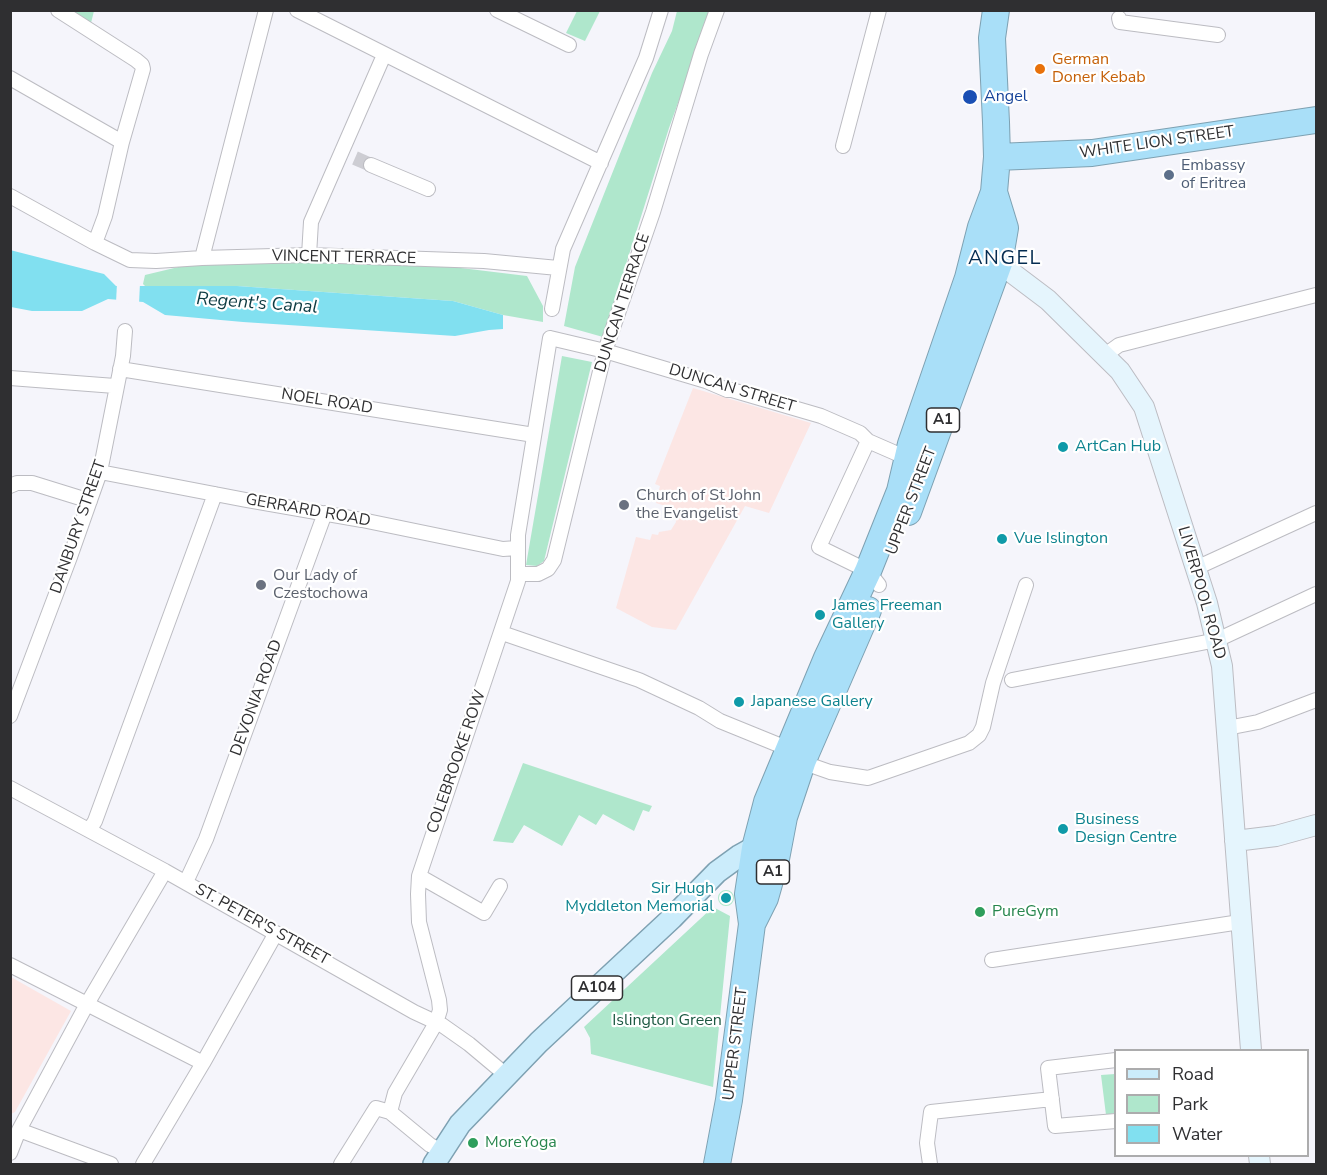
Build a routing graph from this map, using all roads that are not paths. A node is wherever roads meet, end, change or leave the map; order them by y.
1 (58, 10) edge
2 (266, 10) edge
3 (297, 10) edge
4 (497, 10) edge
5 (662, 10) edge
6 (717, 10) edge
7 (879, 10) edge
8 (984, 10) edge
9 (996, 10) edge
10 (1119, 18) dead end
11 (1218, 35) dead end
12 (992, 38) junction
13 (569, 45) dead end
14 (384, 55) junction
15 (10, 78) edge
16 (1317, 120) edge
17 (122, 142) junction
18 (843, 146) dead end
19 (342, 151) junction
20 (997, 156) junction
21 (355, 158) tunnel mouth
22 (601, 163) junction
23 (371, 165) tunnel mouth
24 (428, 189) dead end
25 (994, 192) junction
26 (10, 196) edge
27 (95, 243) junction
28 (309, 255) junction
29 (975, 256) junction
30 (202, 258) junction
31 (999, 263) junction
32 (558, 268) junction
33 (1317, 295) edge
34 (552, 309) dead end
35 (125, 331) dead end
36 (550, 338) joint
37 (605, 351) junction
38 (1105, 355) junction
39 (120, 369) junction
40 (10, 378) edge
41 (115, 386) junction
42 (534, 435) junction
43 (868, 441) junction
44 (907, 458) junction
45 (100, 472) junction
46 (10, 486) edge
47 (215, 494) junction
48 (90, 501) junction
49 (325, 513) junction
50 (1317, 513) edge
51 (517, 548) junction
52 (1196, 568) junction
53 (518, 574) junction
54 (873, 578) junction
55 (1026, 585) dead end
56 (1317, 594) edge
57 (502, 633) junction
58 (1217, 640) junction
59 (1012, 680) dead end
60 (1317, 700) edge
61 (10, 716) edge
62 (1227, 728) junction
63 (795, 755) junction
64 (10, 788) edge
65 (784, 817) junction
66 (1316, 825) edge
67 (90, 829) junction
68 (1235, 842) junction
69 (755, 848) junction
70 (165, 871) junction
71 (419, 876) junction
72 (186, 882) junction
73 (500, 886) dead end
74 (1240, 922) junction
75 (752, 924) junction
76 (276, 933) junction
77 (992, 960) dead end
78 (10, 965) edge
79 (87, 1004) junction
80 (436, 1023) junction
81 (1251, 1049) edge
82 (1114, 1060) edge
83 (203, 1063) junction
84 (506, 1075) junction
85 (1052, 1099) junction
86 (383, 1110) junction
87 (1114, 1121) edge
88 (19, 1130) junction
89 (10, 1153) edge
90 (438, 1158) edge
91 (111, 1164) edge
92 (143, 1164) edge
93 (341, 1164) edge
94 (717, 1164) edge
95 (930, 1164) edge

1 - 17 street
2 - 30 street
3 - 14 street
4 - 13 street
5 - 22 street
6 - 37 street, DUNCAN TERRACE
7 - 18 street
8 - 12 highway, A1
9 - 12 highway, A1
10 - 11 street
12 - 20 highway, A1
14 - 19 street
14 - 22 street
15 - 17 street
16 - 20 highway, WHITE LION STREET
17 - 27 street
19 - 21 street
19 - 28 street
20 - 25 highway, A1
22 - 32 street
23 - 24 street
25 - 29 highway, UPPER STREET / A1
25 - 31 highway, UPPER STREET / A1
26 - 27 street
27 - 30 street, VINCENT TERRACE
28 - 30 street, VINCENT TERRACE
28 - 32 street, VINCENT TERRACE
29 - 31 main road, LIVERPOOL ROAD
29 - 44 highway, UPPER STREET / A1
31 - 38 main road, LIVERPOOL ROAD
31 - 54 highway, UPPER STREET / A1
32 - 34 street
33 - 38 street
35 - 39 street, DANBURY STREET
36 - 37 street, DUNCAN STREET
36 - 42 street, COLEBROOKE ROW
37 - 43 street, DUNCAN STREET
37 - 53 street, DUNCAN TERRACE
38 - 52 main road, LIVERPOOL ROAD
39 - 41 street, DANBURY STREET
39 - 42 street, NOEL ROAD
40 - 41 street
41 - 45 street, DANBURY STREET
42 - 51 street, COLEBROOKE ROW
43 - 44 street, DUNCAN STREET
43 - 54 street
44 - 54 highway, UPPER STREET / A1
45 - 47 street, GERRARD ROAD
45 - 48 street, DANBURY STREET
46 - 48 street
47 - 49 street, GERRARD ROAD
47 - 67 street
48 - 61 street, DANBURY STREET
49 - 51 street, GERRARD ROAD
49 - 72 street, DEVONIA ROAD
50 - 52 street
51 - 53 street, COLEBROOKE ROW
52 - 58 main road, LIVERPOOL ROAD
53 - 57 street, COLEBROOKE ROW
54 - 63 highway, UPPER STREET / A1
55 - 63 street
56 - 58 street
57 - 63 street
57 - 71 street, COLEBROOKE ROW
58 - 59 street
58 - 62 main road, LIVERPOOL ROAD
60 - 62 street
62 - 68 main road, LIVERPOOL ROAD
63 - 65 highway, UPPER STREET / A1
63 - 69 highway, UPPER STREET / A1
64 - 67 street, ST. PETER'S STREET
65 - 69 main road, A104
65 - 75 highway, UPPER STREET / A1
66 - 68 main road
67 - 70 street, ST. PETER'S STREET
68 - 74 main road, LIVERPOOL ROAD
69 - 75 highway, UPPER STREET / A1
69 - 84 main road, A104
70 - 72 street, ST. PETER'S STREET
70 - 79 street
71 - 73 street
71 - 80 street, COLEBROOKE ROW
72 - 76 street, ST. PETER'S STREET
74 - 77 street
74 - 81 main road, LIVERPOOL ROAD
75 - 94 highway, UPPER STREET / A1
76 - 80 street, ST. PETER'S STREET
76 - 83 street
78 - 79 street
79 - 83 street
79 - 88 street
80 - 84 street, ST. PETER'S STREET
80 - 86 street, COLEBROOKE ROW
82 - 85 street
83 - 92 street
84 - 90 main road, A104
85 - 87 street
85 - 95 street
86 - 90 street
86 - 93 street, COLEBROOKE ROW
88 - 89 street
88 - 91 street

